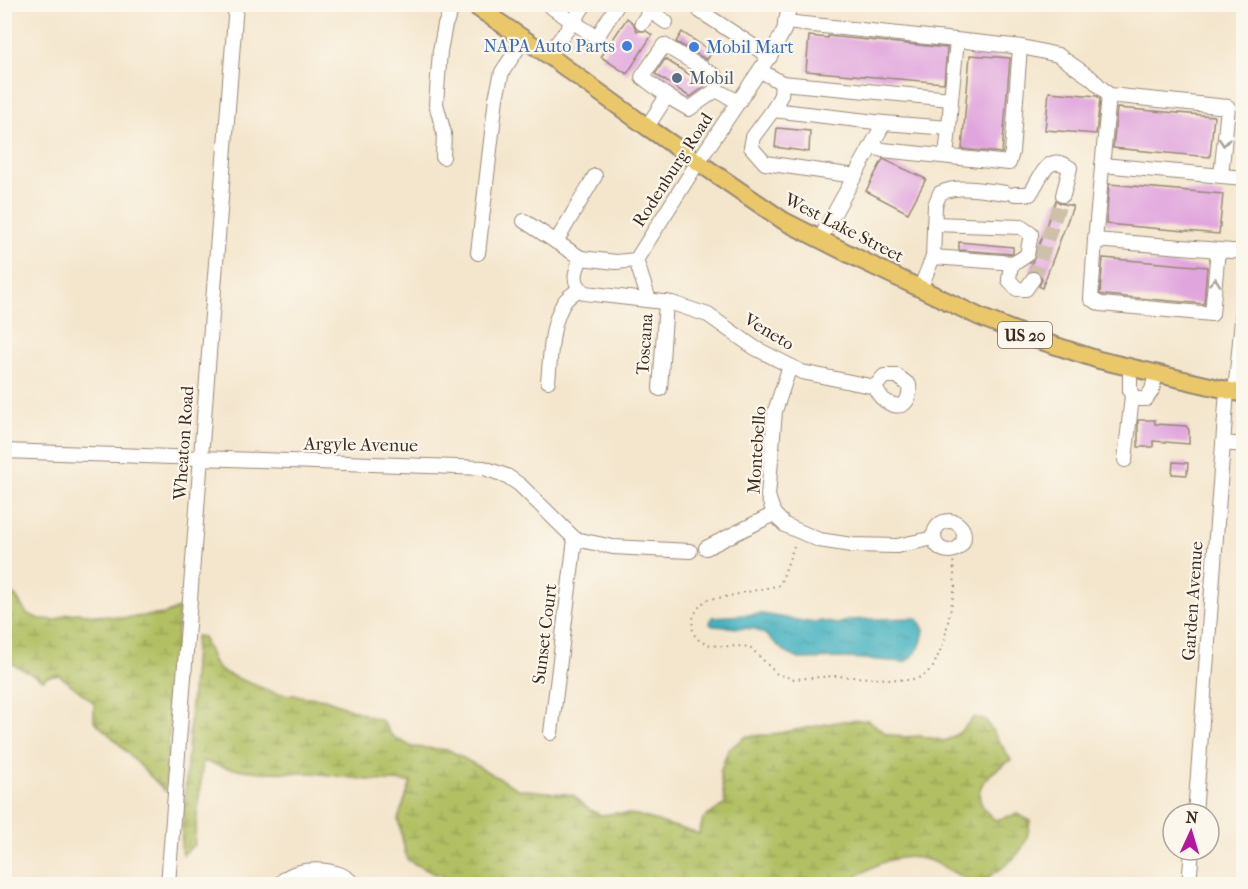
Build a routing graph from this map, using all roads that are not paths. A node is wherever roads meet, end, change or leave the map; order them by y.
1 (236, 4) edge
2 (454, 4) edge
3 (472, 4) edge
4 (585, 4) edge
5 (618, 4) edge
6 (790, 4) edge
7 (550, 5) edge
8 (698, 7) edge
9 (652, 8) edge
10 (573, 22) junction
11 (666, 22) dead end
12 (786, 22) junction
13 (642, 23) dead end
14 (524, 39) junction
15 (957, 41) junction
16 (1020, 47) junction
17 (548, 55) junction
18 (770, 57) junction
19 (761, 71) junction
20 (782, 83) junction
21 (716, 90) junction
22 (665, 95) junction
23 (1109, 95) junction
24 (951, 99) junction
25 (740, 102) junction
26 (773, 110) junction
27 (884, 123) junction
28 (647, 127) junction
29 (949, 128) junction
30 (871, 146) junction
31 (946, 156) junction
32 (443, 157) dead end
33 (698, 162) junction
34 (1102, 165) junction
35 (595, 176) dead end
36 (855, 176) junction
37 (1221, 176) junction
38 (1244, 178) edge
39 (1063, 195) tunnel mouth
40 (524, 221) dead end
41 (934, 224) junction
42 (820, 239) junction
43 (1095, 240) junction
44 (556, 242) junction
45 (1218, 250) junction
46 (1244, 252) edge
47 (478, 253) dead end
48 (933, 257) junction
49 (581, 258) junction
50 (636, 260) junction
51 (1011, 263) junction
52 (1033, 279) dead end
53 (579, 289) junction
54 (920, 289) junction
55 (649, 300) junction
56 (1244, 300) edge
57 (666, 302) junction
58 (1241, 358) edge
59 (790, 366) junction
60 (1130, 367) junction
61 (1156, 374) junction
62 (548, 381) dead end
63 (875, 387) dead end
64 (660, 389) dead end
65 (1235, 393) edge
66 (1132, 396) junction
67 (1223, 443) junction
68 (1244, 445) edge
69 (4, 452) edge
70 (201, 459) junction
71 (1125, 460) dead end
72 (774, 514) junction
73 (934, 538) dead end
74 (575, 539) junction
75 (706, 548) dead end
76 (690, 550) dead end
77 (551, 733) dead end
78 (1196, 802) edge
79 (1191, 862) edge
80 (168, 885) edge
81 (280, 885) edge
82 (355, 885) edge
83 (1189, 885) edge

1 - 70 street, Wheaton Road
2 - 32 street
3 - 14 main road, West Lake Street / US 20
4 - 10 street
5 - 10 street
6 - 12 street, Rodenburg Road
7 - 10 street
8 - 18 street
9 - 11 street
9 - 13 street
10 - 17 street
12 - 15 street
12 - 18 street, Rodenburg Road
14 - 17 main road, West Lake Street / US 20
14 - 47 street
15 - 16 street
15 - 24 street
16 - 23 street
16 - 31 street
17 - 28 main road, West Lake Street / US 20
18 - 19 street, Rodenburg Road
19 - 20 street
19 - 25 street, Rodenburg Road
20 - 24 street
20 - 26 street
21 - 22 street
21 - 22 street
21 - 25 street
22 - 28 street
23 - 34 street
23 -> 37 street
24 - 29 street
25 - 33 street, Rodenburg Road
26 - 27 street
26 - 36 street
27 - 29 street
27 - 30 street
28 - 33 main road, West Lake Street / US 20
29 - 31 street
30 - 31 street
30 - 36 street
33 - 42 main road, West Lake Street / US 20
33 - 50 street, Rodenburg Road
34 - 37 street
34 - 43 street
35 - 44 street
36 - 42 street
37 - 38 street
39 - 41 street
40 - 44 street
41 - 48 street
41 - 51 street
42 - 54 main road, West Lake Street / US 20
43 - 45 street
43 -> 45 street
44 - 49 street
45 - 46 street
48 - 51 street
48 - 54 street
49 - 50 street
49 - 53 street
50 - 55 street
51 - 52 street
53 - 55 street, Veneto
53 - 62 street
54 - 60 main road, West Lake Street / US 20
55 - 57 street, Veneto
56 - 58 street, Garden Avenue
57 - 59 street, Veneto
57 - 64 street, Toscana
58 - 65 street, Garden Avenue
59 - 63 street, Veneto
59 - 72 street, Montebello
60 - 61 main road, West Lake Street / US 20
60 - 66 street
61 - 65 main road, West Lake Street / US 20
61 - 66 street
65 - 67 street, Garden Avenue
66 - 71 street
67 - 68 street
67 - 78 street, Garden Avenue
69 - 70 street, Argyle Avenue
70 - 74 street, Argyle Avenue
70 - 80 street, Wheaton Road
72 - 73 street, Montebello
72 - 75 street
74 - 76 street
74 - 77 street, Sunset Court
79 - 83 street
81 - 82 street

